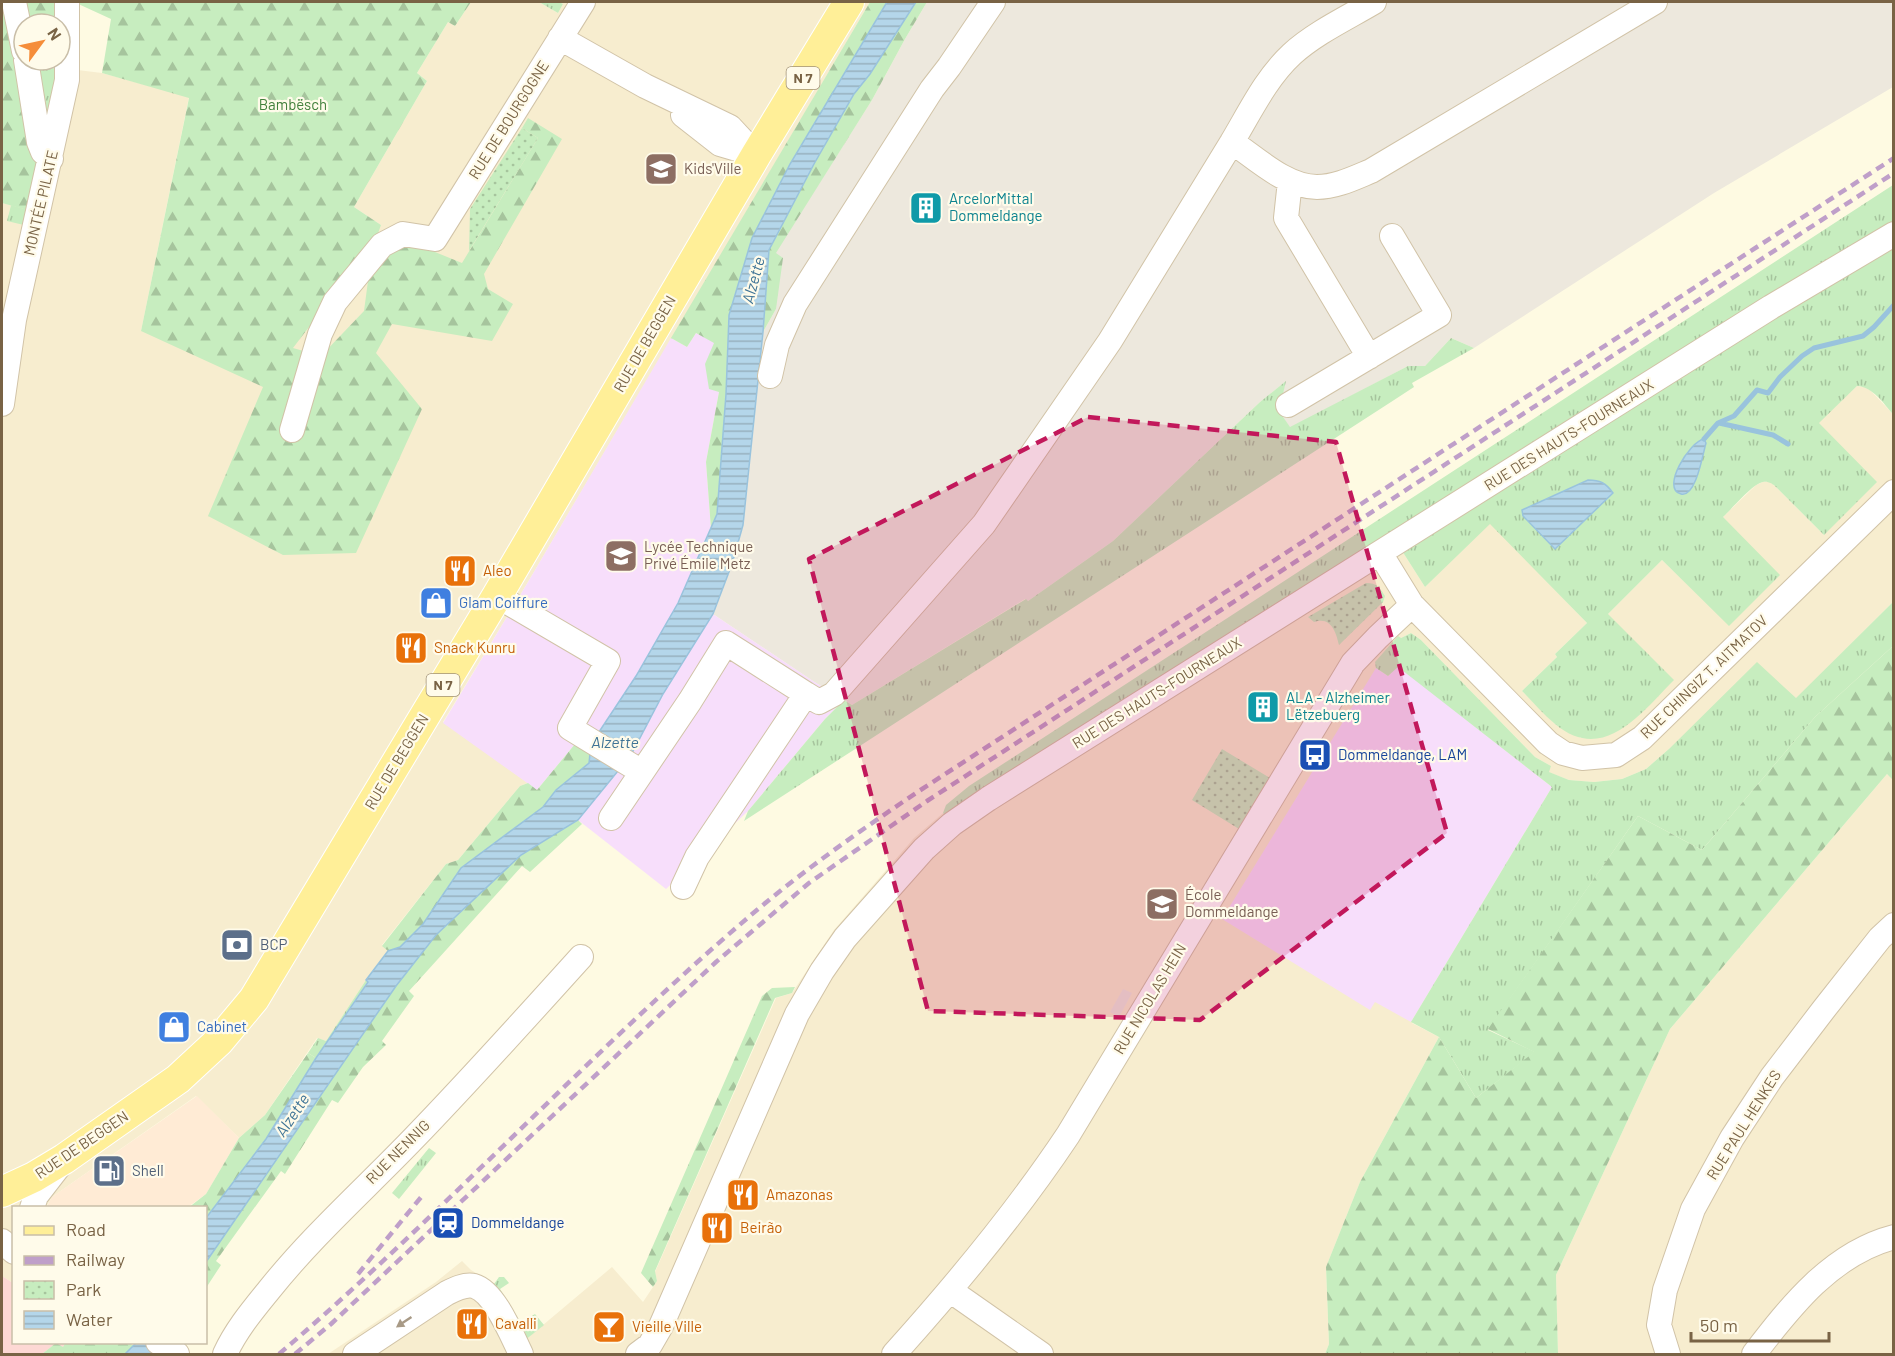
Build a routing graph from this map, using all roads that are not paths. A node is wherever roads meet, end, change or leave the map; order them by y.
1 (67, 2) edge
2 (583, 2) edge
3 (849, 2) edge
4 (993, 2) edge
5 (1374, 2) edge
6 (1655, 2) edge
7 (560, 38) junction
8 (28, 72) edge
9 (1232, 142) junction
10 (756, 155) junction
11 (51, 159) junction
12 (1290, 181) junction
13 (1893, 234) edge
14 (1392, 236) dead end
15 (1369, 357) junction
16 (770, 376) dead end
17 (2, 404) edge
18 (1288, 405) dead end
19 (292, 430) dead end
20 (1893, 492) edge
21 (1380, 553) junction
22 (497, 596) junction
23 (1412, 605) junction
24 (806, 694) junction
25 (636, 768) junction
26 (610, 818) dead end
27 (683, 887) dead end
28 (1893, 925) edge
29 (581, 957) dead end
30 (64, 1159) junction
31 (2, 1192) edge
32 (33, 1206) edge
33 (1893, 1238) edge
34 (951, 1291) junction
35 (161, 1344) edge
36 (651, 1351) edge
37 (177, 1354) edge
38 (225, 1354) edge
39 (356, 1354) edge
40 (521, 1354) edge
41 (894, 1354) edge
42 (1041, 1354) edge
43 (1668, 1354) edge
44 (1754, 1354) edge

1 - 11 street, MONTÉE PILATE
2 - 7 street, RUE DE BOURGOGNE
3 - 10 main road, RUE DE BEGGEN / N 7
4 - 16 street
5 - 9 street
6 - 12 street
7 - 10 street
7 - 19 street, RUE DE BOURGOGNE
8 - 11 street
9 - 12 street
9 - 24 street
10 - 22 main road, RUE DE BEGGEN / N 7
11 - 17 street, MONTÉE PILATE
12 - 15 street
13 - 21 street, RUE DES HAUTS-FOURNEAUX
14 - 15 street
15 - 18 street
20 - 23 street, RUE CHINGIZ T. AITMATOV
21 - 23 street, RUE CHINGIZ T. AITMATOV
21 - 36 street, RUE DES HAUTS-FOURNEAUX
22 - 25 street
22 - 30 main road, RUE DE BEGGEN / N 7
23 - 34 street, RUE NICOLAS HEIN
24 - 25 street
24 - 27 street
25 - 26 street
28 - 43 street, RUE PAUL HENKES
29 - 38 street, RUE NENNIG
30 - 31 main road, RUE DE BEGGEN / N 7
30 - 32 street
33 - 44 street
34 - 41 street, RUE NICOLAS HEIN
34 - 42 street
35 - 37 street
40 -> 39 street

